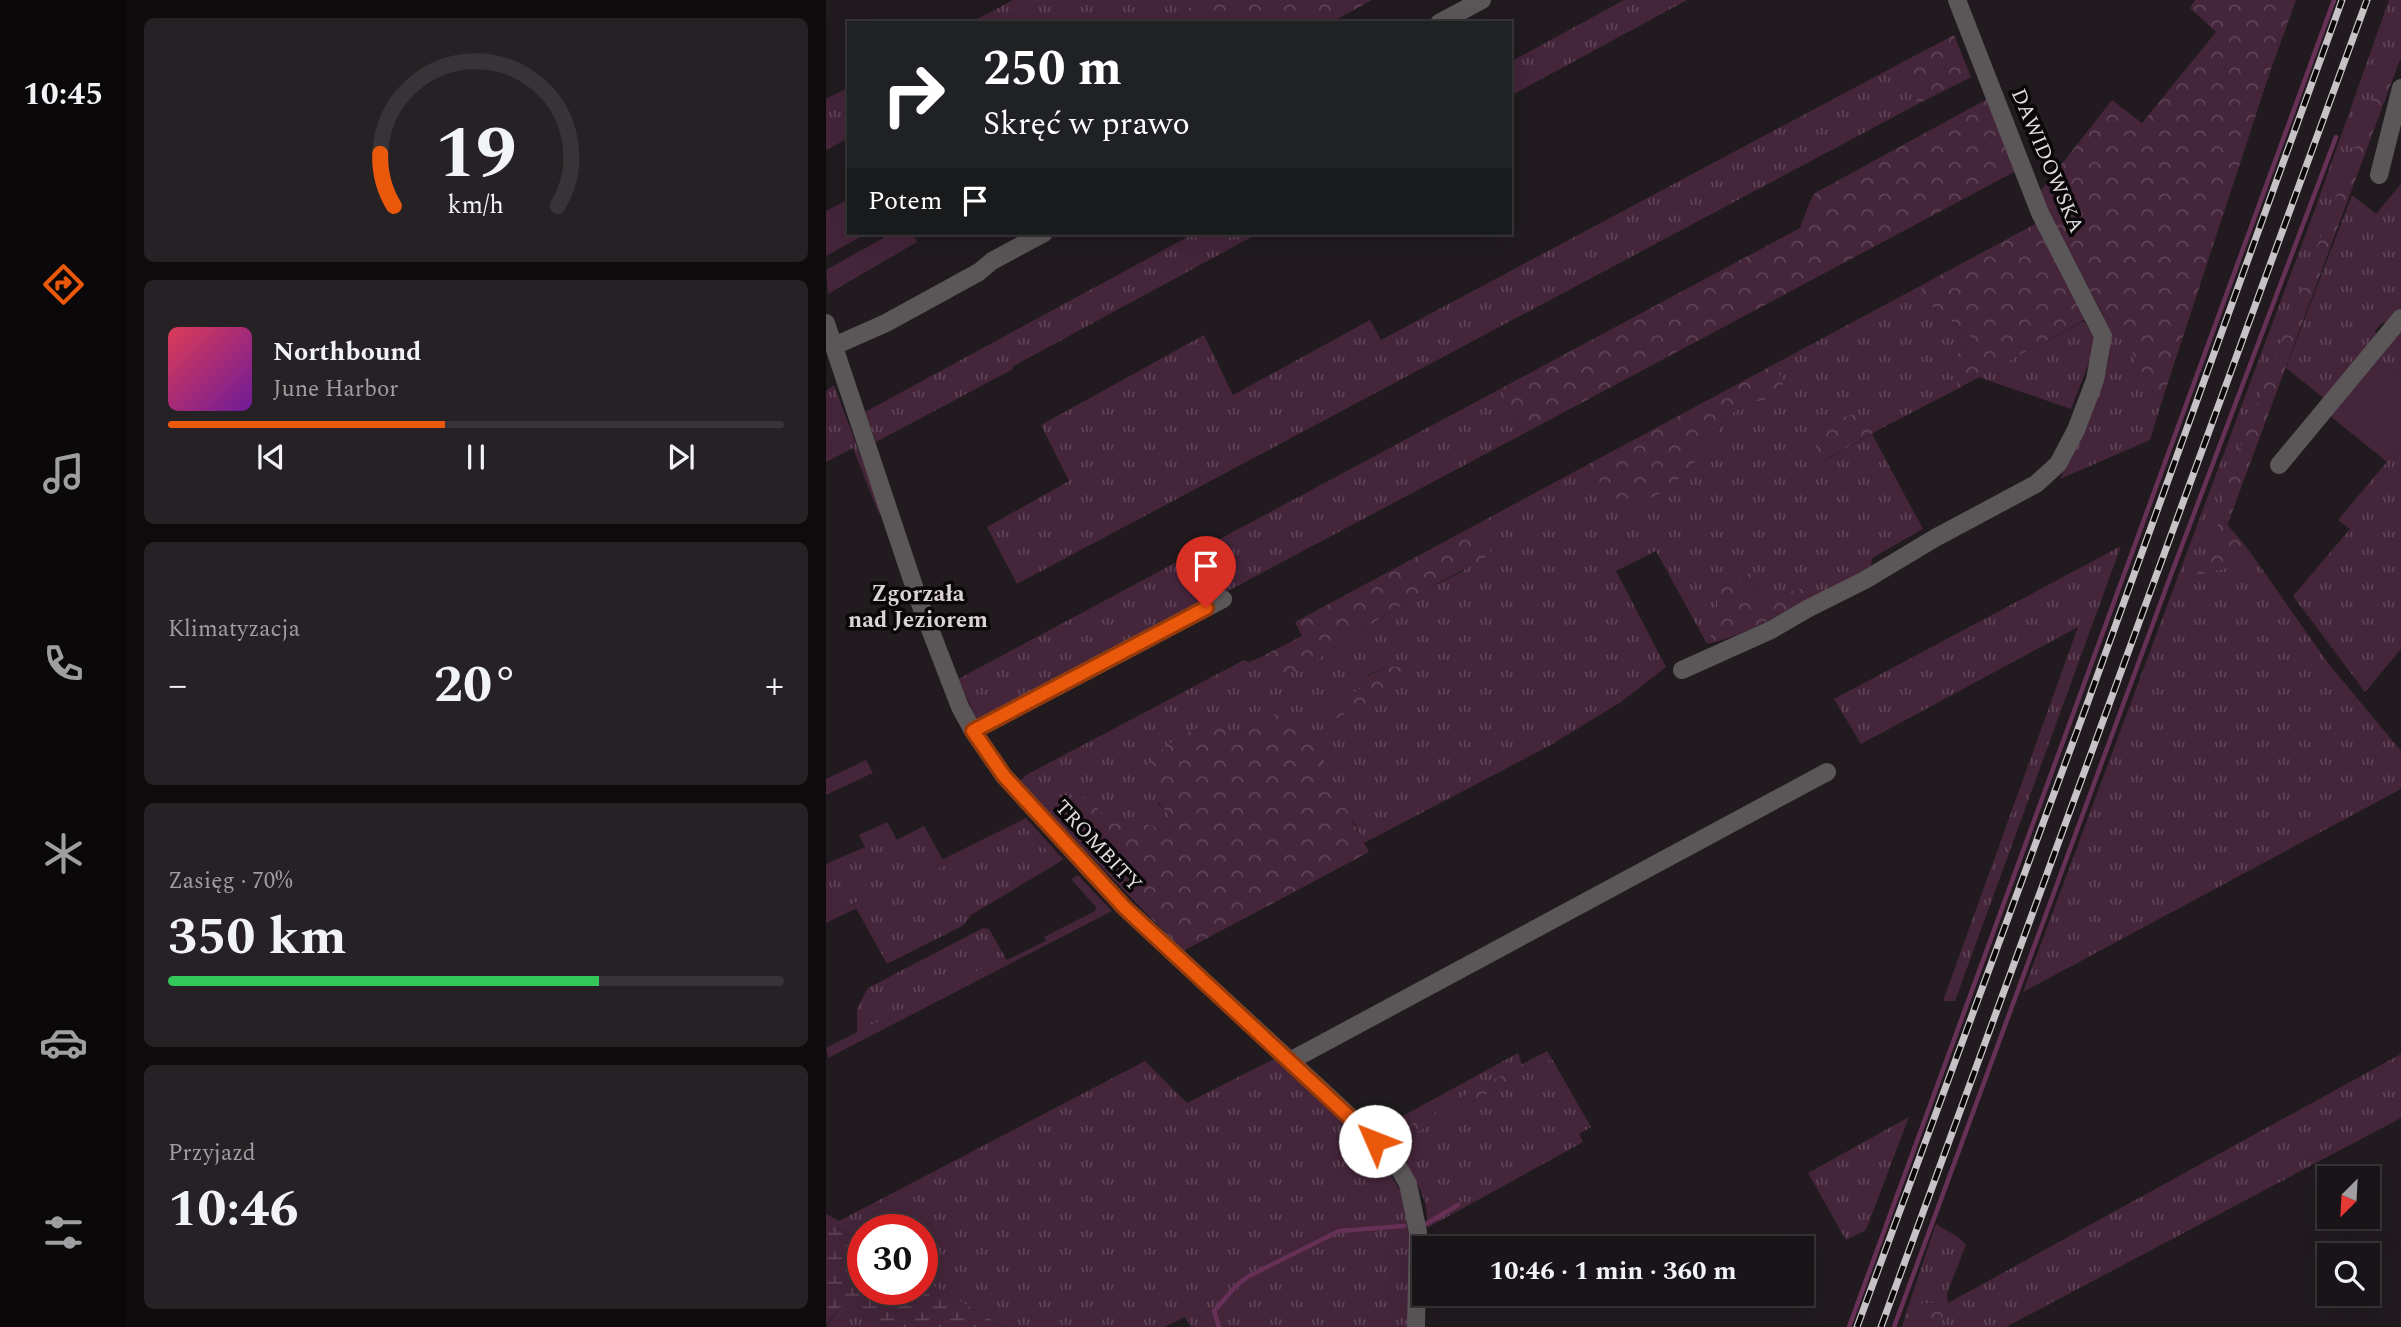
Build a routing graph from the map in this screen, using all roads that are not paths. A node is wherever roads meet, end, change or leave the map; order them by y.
1 (1482, 0) edge
2 (1957, 0) edge
3 (1443, 21) edge
4 (2401, 88) edge
5 (2379, 175) dead end
6 (1040, 235) edge
7 (2401, 318) edge
8 (826, 323) edge
9 (834, 346) junction
10 (2278, 465) dead end
11 (1223, 599) dead end
12 (1682, 670) dead end
13 (973, 731) junction
14 (1827, 772) dead end
15 (1290, 1061) junction
16 (1416, 1327) edge

1 - 3 street
2 - 12 street, DAWIDOWSKA
4 - 5 street
6 - 9 street
7 - 10 street
8 - 9 street, TROMBITY
9 - 13 street, TROMBITY
11 - 13 street
13 - 15 street, TROMBITY
14 - 15 street
15 - 16 street, TROMBITY

